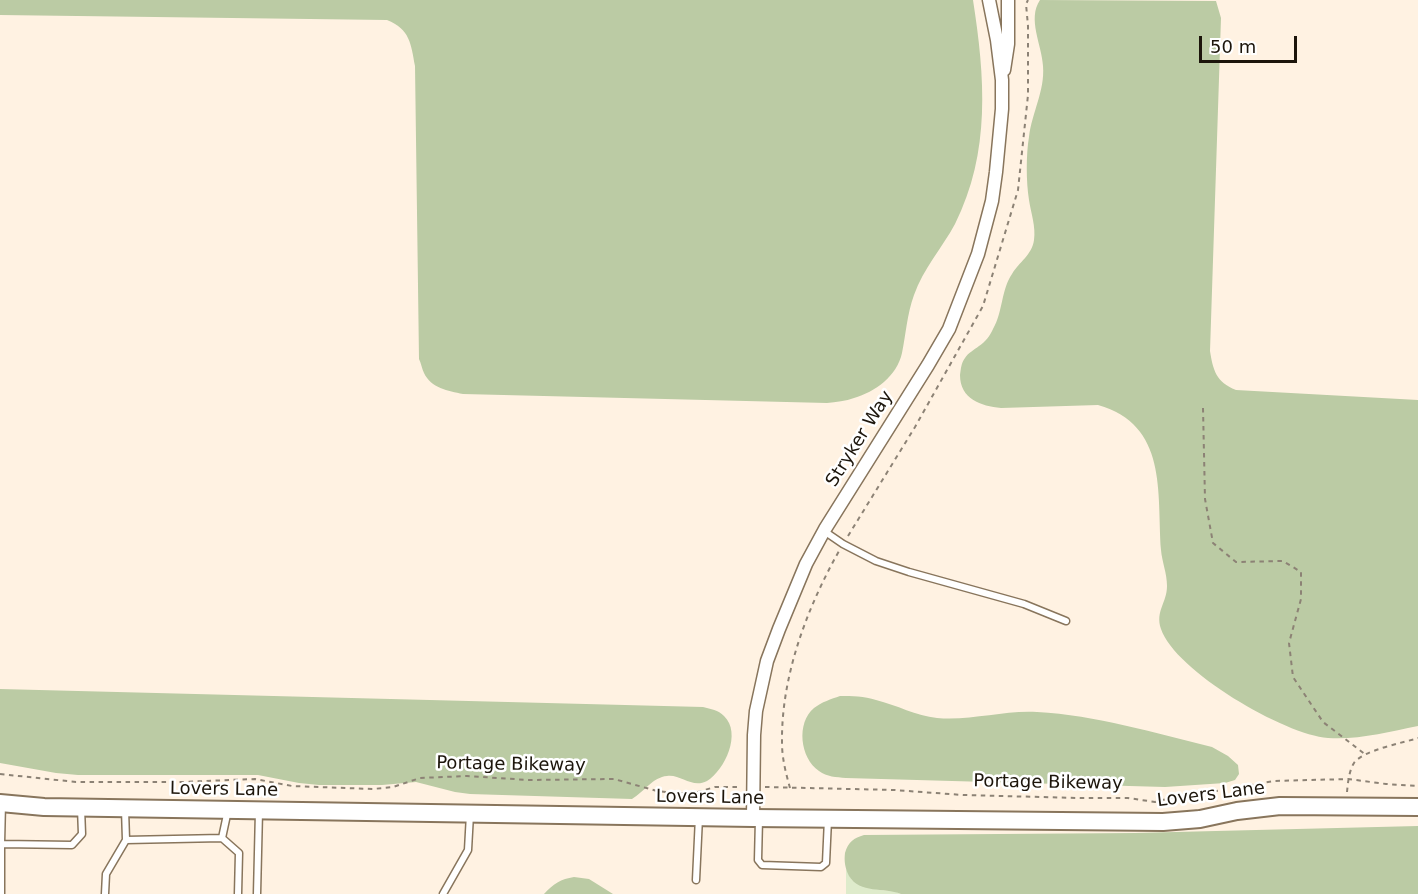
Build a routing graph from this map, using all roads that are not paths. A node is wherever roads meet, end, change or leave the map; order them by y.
1 (989, 0) edge
2 (1008, 0) edge
3 (1002, 80) junction
4 (824, 531) junction
5 (1066, 621) dead end
6 (1, 803) edge
7 (1418, 807) edge
8 (81, 808) junction
9 (125, 808) junction
10 (228, 810) junction
11 (259, 810) junction
12 (470, 814) junction
13 (699, 818) junction
14 (756, 818) junction
15 (828, 819) junction
16 (222, 838) junction
17 (126, 840) junction
18 (1, 844) edge
19 (696, 879) dead end
20 (1, 894) edge
21 (105, 894) edge
22 (238, 894) edge
23 (257, 894) edge
24 (443, 894) edge

1 - 3 street, Stryker Way
2 - 3 street, Stryker Way
3 - 4 street, Stryker Way
4 - 5 lane
4 - 14 street, Stryker Way
6 - 8 street, Lovers Lane
6 - 18 lane
7 - 15 street, Lovers Lane
8 - 9 street, Lovers Lane
8 - 18 lane
9 - 10 street, Lovers Lane
9 - 17 lane
10 - 11 street, Lovers Lane
10 - 16 lane
11 - 12 street, Lovers Lane
11 - 23 lane
12 - 13 street, Lovers Lane
12 - 24 lane
13 - 14 street, Lovers Lane
13 - 19 lane
14 - 15 street, Lovers Lane
14 - 15 lane
16 - 17 lane
16 - 22 lane
17 - 21 lane
18 - 20 lane

